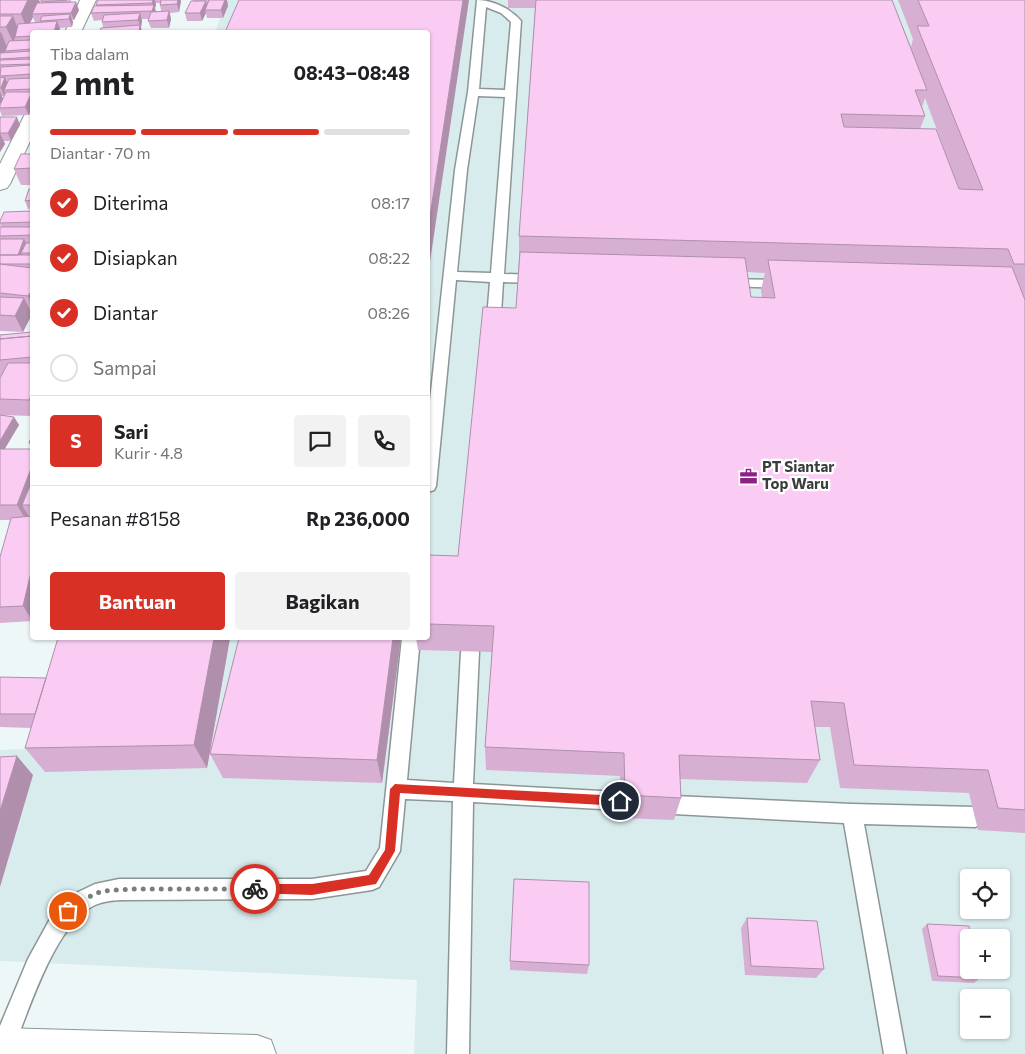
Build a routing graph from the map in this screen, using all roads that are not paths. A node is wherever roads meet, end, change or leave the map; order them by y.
1 (88, 0) edge
2 (482, 1) edge
3 (74, 30) edge
4 (473, 92) junction
5 (510, 94) junction
6 (30, 119) edge
7 (8, 120) edge
8 (30, 123) edge
9 (0, 184) edge
10 (450, 276) junction
11 (497, 278) junction
12 (556, 279) edge
13 (714, 283) edge
14 (802, 285) edge
15 (493, 338) edge
16 (430, 467) edge
17 (411, 640) edge
18 (470, 652) edge
19 (395, 789) junction
20 (463, 793) junction
21 (620, 801) dead end
22 (674, 805) edge
23 (852, 814) junction
24 (975, 817) dead end
25 (2, 1047) edge
26 (257, 1054) edge
27 (458, 1054) edge
28 (895, 1054) edge

1 - 3 street
2 - 4 lane
2 - 5 lane
4 - 5 lane
4 - 10 lane
5 - 11 lane
6 - 7 street
8 - 9 street
10 - 11 lane
10 - 16 lane
11 - 12 lane
11 - 15 lane
13 - 14 lane
17 - 19 lane
18 - 20 lane
19 - 20 lane
19 - 25 lane
20 - 21 lane
20 - 27 lane
22 - 23 lane
23 - 24 lane
23 - 28 lane
25 - 26 street

